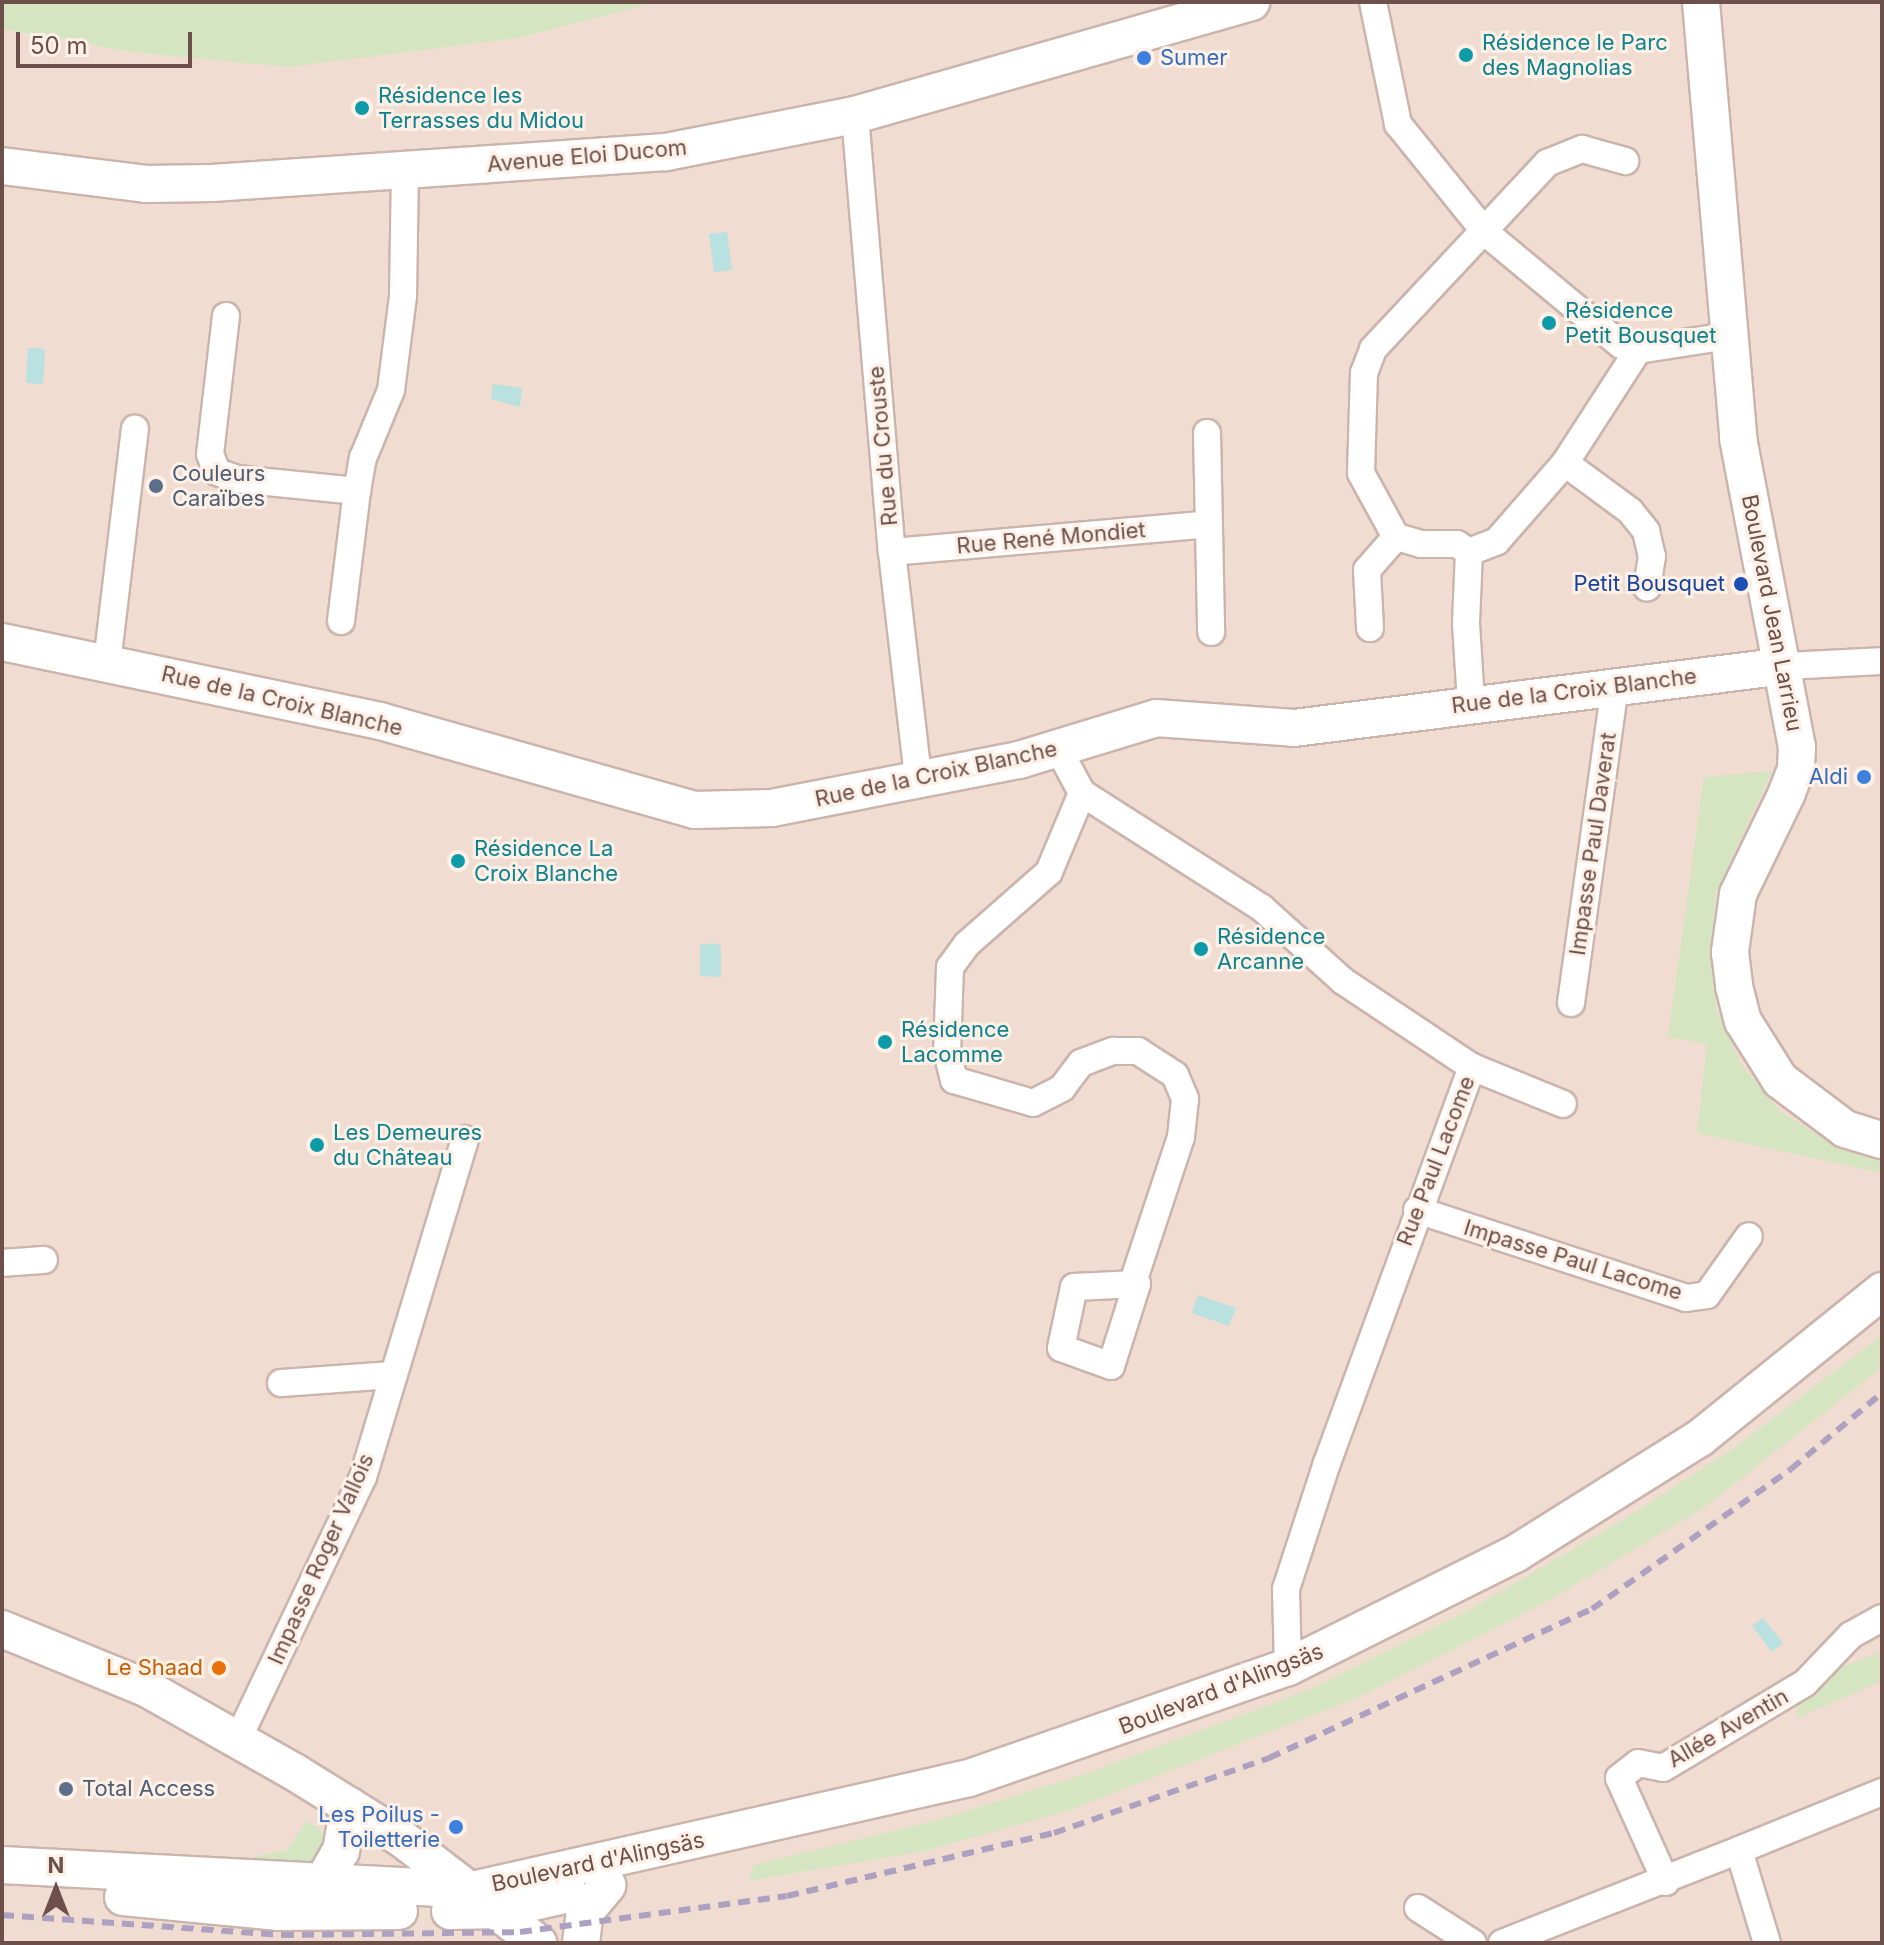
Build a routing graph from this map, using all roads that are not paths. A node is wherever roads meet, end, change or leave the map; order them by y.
1 (1251, 2) edge
2 (1373, 2) edge
3 (1701, 2) edge
4 (855, 115) junction
5 (1625, 161) dead end
6 (2, 166) edge
7 (405, 171) junction
8 (1486, 233) junction
9 (226, 316) dead end
10 (1727, 336) junction
11 (1638, 350) junction
12 (135, 429) dead end
13 (1207, 433) dead end
14 (1565, 463) junction
15 (357, 491) junction
16 (1209, 524) junction
17 (1396, 537) junction
18 (892, 552) junction
19 (1469, 552) junction
20 (1647, 588) dead end
21 (341, 621) dead end
22 (1370, 628) dead end
23 (1211, 632) dead end
24 (3, 650) edge
25 (1882, 661) edge
26 (107, 663) junction
27 (1784, 666) junction
28 (1615, 685) junction
29 (1471, 703) junction
30 (1059, 750) junction
31 (918, 776) junction
32 (1082, 793) junction
33 (1571, 1003) dead end
34 (1472, 1067) junction
35 (1563, 1104) dead end
36 (465, 1139) dead end
37 (1882, 1140) edge
38 (1417, 1210) junction
39 (1749, 1236) dead end
40 (44, 1260) dead end
41 (2, 1263) edge
42 (1133, 1282) dead end
43 (1882, 1291) edge
44 (1882, 1318) edge
45 (393, 1375) junction
46 (281, 1383) dead end
47 (1882, 1618) edge
48 (2, 1629) edge
49 (1288, 1667) junction
50 (238, 1739) junction
51 (1882, 1792) edge
52 (349, 1806) junction
53 (1739, 1850) junction
54 (2, 1865) edge
55 (1666, 1882) junction
56 (2, 1885) edge
57 (321, 1885) junction
58 (608, 1885) junction
59 (485, 1900) junction
60 (1418, 1908) dead end
61 (1438, 1934) edge
62 (538, 1943) edge
63 (581, 1943) edge
64 (1473, 1943) edge
65 (1502, 1943) edge
66 (1767, 1943) edge

1 - 4 main road, Avenue Eloi Ducom
2 - 8 street
3 - 10 main road, Boulevard Jean Larrieu
4 - 7 main road, Avenue Eloi Ducom
4 - 18 street, Rue du Crouste
5 - 8 street
6 - 7 main road, Avenue Eloi Ducom
7 - 15 street
8 - 11 street
8 - 17 street
9 - 15 street
10 - 11 street
10 - 27 main road, Boulevard Jean Larrieu
11 - 14 street
12 - 26 street
13 - 16 street
14 - 19 street
14 - 20 street
15 - 21 street
16 - 18 street, Rue René Mondiet
16 - 23 street
17 - 19 street
17 - 22 street
18 - 31 street, Rue du Crouste
19 - 29 street
24 - 26 main road, Rue de la Croix Blanche
25 - 27 street, Rue de la Croix Blanche
26 - 31 main road, Rue de la Croix Blanche
27 - 28 main road, Rue de la Croix Blanche
27 - 37 main road, Boulevard Jean Larrieu
28 - 29 main road, Rue de la Croix Blanche
28 - 33 street, Impasse Paul Daverat
29 - 30 main road, Rue de la Croix Blanche
30 - 31 main road, Rue de la Croix Blanche
30 - 32 street, Rue Paul Lacome
32 - 34 street, Rue Paul Lacome
32 - 42 street
34 - 35 street
34 - 38 street, Rue Paul Lacome
36 - 45 street, Impasse Roger Vallois
38 - 39 street, Impasse Paul Lacome
38 - 49 street, Rue Paul Lacome
40 - 41 street
43 - 49 main road, Boulevard d'Alingsäs
44 - 58 main road, Boulevard d'Alingsäs
45 - 46 street
45 - 50 street, Impasse Roger Vallois
47 - 55 street, Allée Aventin
48 - 50 main road
49 - 59 main road, Boulevard d'Alingsäs
50 - 52 main road
51 - 53 street
52 - 57 main road
52 - 59 main road
53 - 55 street
53 - 66 street
54 - 57 main road
55 - 65 street
56 - 59 main road
57 - 59 main road
58 - 59 main road, Boulevard d'Alingsäs
58 - 63 main road
59 - 62 main road
60 - 61 street
61 - 64 street

